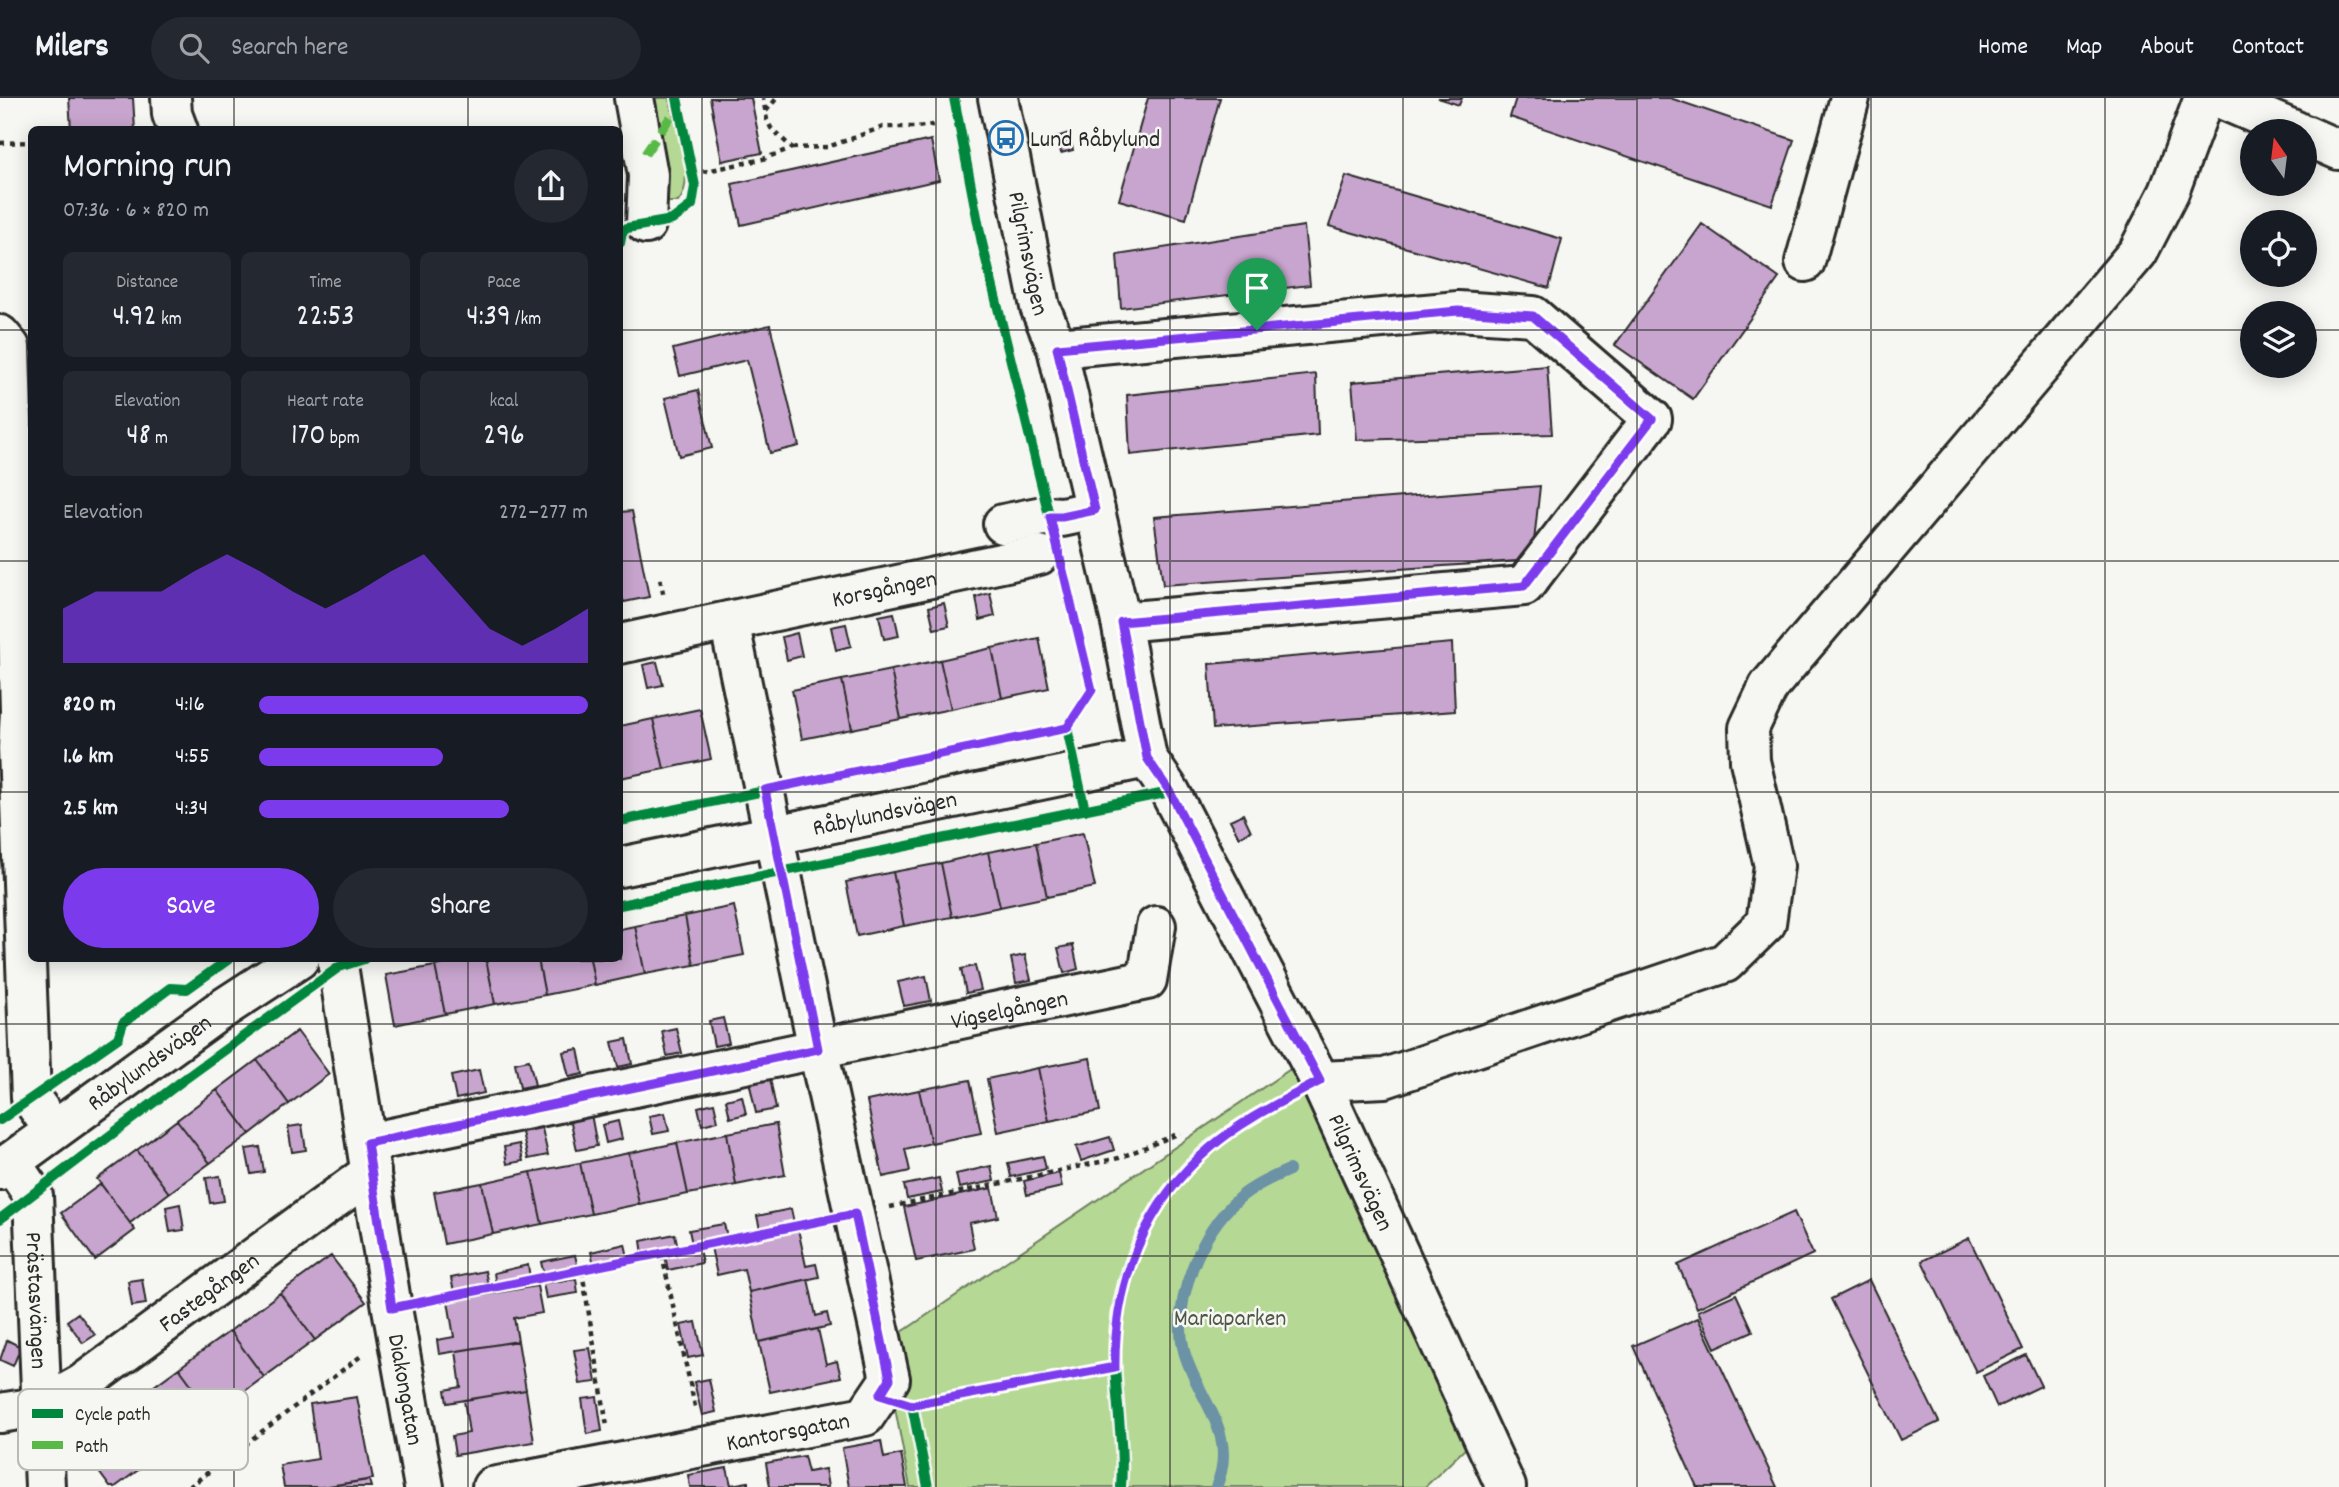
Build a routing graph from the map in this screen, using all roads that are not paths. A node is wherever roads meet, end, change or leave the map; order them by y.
1 (171, 98) edge
2 (998, 98) edge
3 (1850, 98) edge
4 (2204, 98) edge
5 (2219, 98) edge
6 (2268, 119) edge
7 (632, 121) edge
8 (176, 126) edge
9 (2317, 140) edge
10 (2339, 150) edge
11 (646, 224) dead end
12 (1805, 262) dead end
13 (0, 335) edge
14 (1057, 348) junction
15 (1095, 510) junction
16 (1003, 524) dead end
17 (1039, 555) dead end
18 (729, 621) junction
19 (1121, 622) junction
20 (623, 643) edge
21 (17, 747) edge
22 (1147, 758) junction
23 (774, 834) junction
24 (623, 866) edge
25 (1156, 926) dead end
26 (294, 962) edge
27 (337, 962) edge
28 (818, 1049) junction
29 (1320, 1081) junction
30 (54, 1130) junction
31 (369, 1158) junction
32 (6, 1166) edge
33 (42, 1389) edge
34 (73, 1389) edge
35 (18, 1410) edge
36 (0, 1413) edge
37 (424, 1487) edge
38 (492, 1487) edge
39 (1506, 1487) edge

1 - 8 street
2 - 14 street, Pilgrimsvägen
3 - 12 street
4 - 29 street
5 - 6 street
7 - 11 street
9 - 10 street
13 - 21 street
14 - 15 street, Pilgrimsvägen
14 - 19 street
15 - 16 street
15 - 19 street, Pilgrimsvägen
17 - 18 street, Korsgången
18 - 20 street, Korsgången
18 - 23 street
19 - 22 street, Pilgrimsvägen
21 - 30 street
22 - 23 street, Råbylundsvägen
22 - 29 street, Pilgrimsvägen
23 - 24 street, Råbylundsvägen
23 - 28 street, Kantorsgatan
25 - 28 street, Vigselgången
26 - 30 street, Råbylundsvägen
27 - 31 street, Diakongatan
28 - 31 street
28 - 38 street, Kantorsgatan
29 - 39 street, Pilgrimsvägen
30 - 32 street, Råbylundsvägen
31 - 34 street, Fastegången
31 - 37 street, Diakongatan
32 - 33 street, Prästasvängen
35 - 36 street

